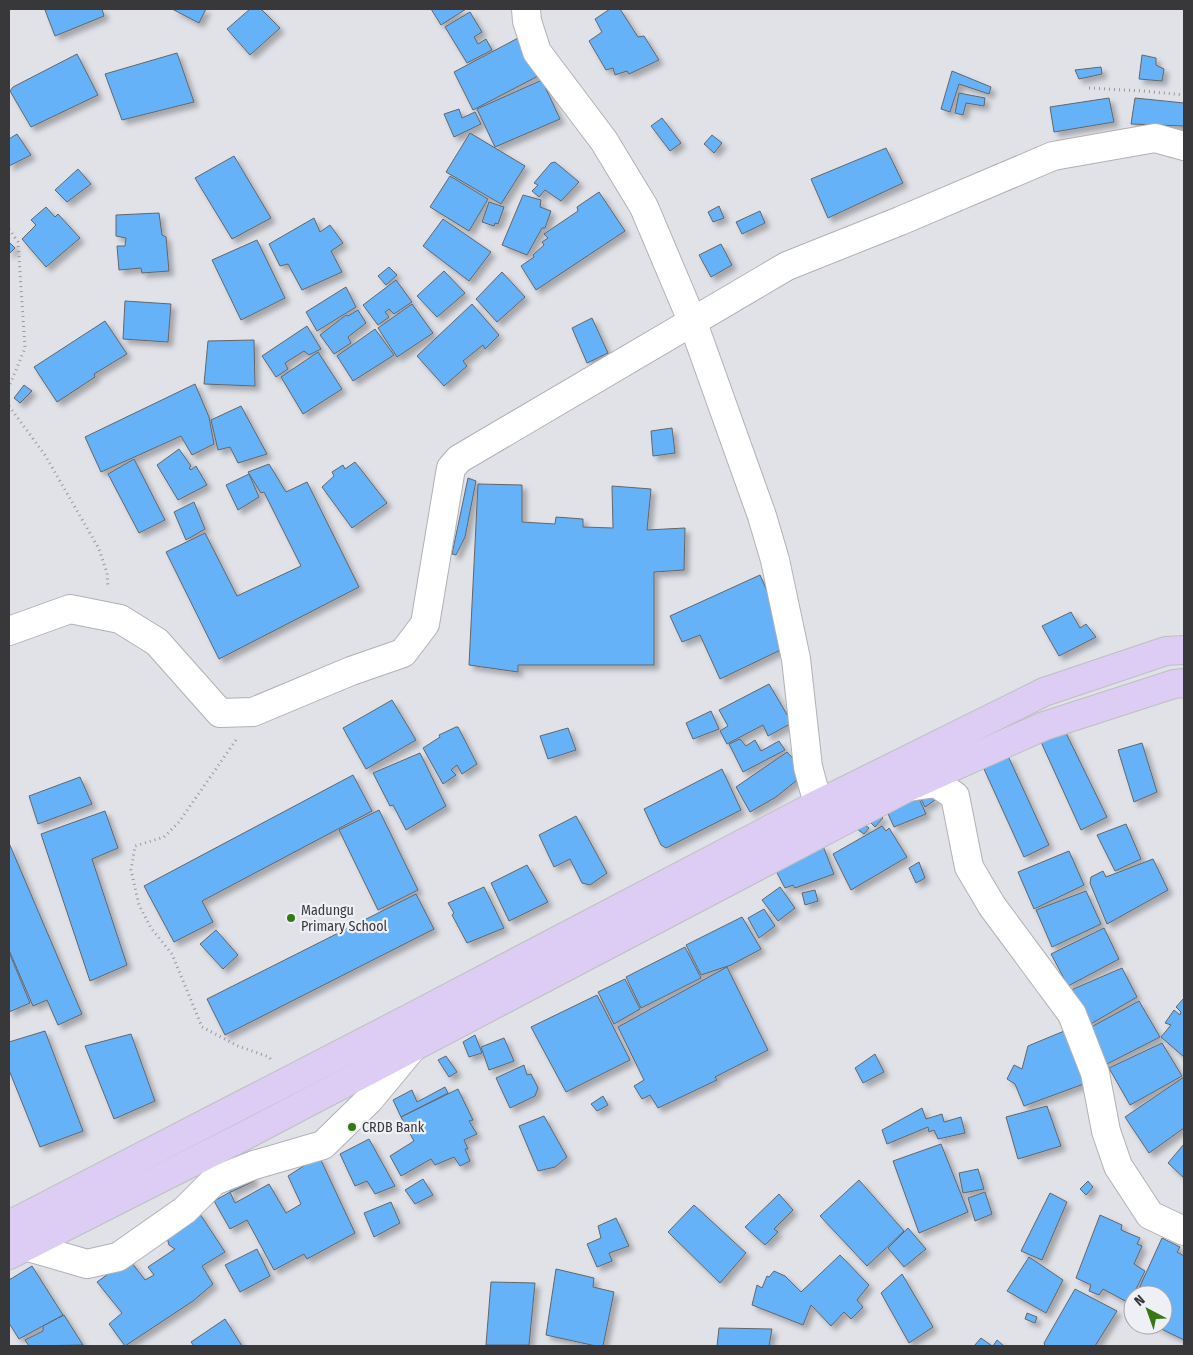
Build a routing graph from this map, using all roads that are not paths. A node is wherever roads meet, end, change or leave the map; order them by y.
1 (526, 9) edge
2 (1184, 146) edge
3 (693, 322) junction
4 (9, 631) edge
5 (1184, 650) edge
6 (1184, 682) edge
7 (908, 787) junction
8 (818, 804) junction
9 (413, 1047) junction
10 (9, 1225) edge
11 (1184, 1231) edge
12 (17, 1251) edge

1 - 3 street
2 - 3 street
3 - 4 street
3 - 8 street
5 - 8 main road
6 - 7 main road
7 - 9 main road
7 - 11 street
8 - 10 main road
9 - 12 main road
9 - 12 street

